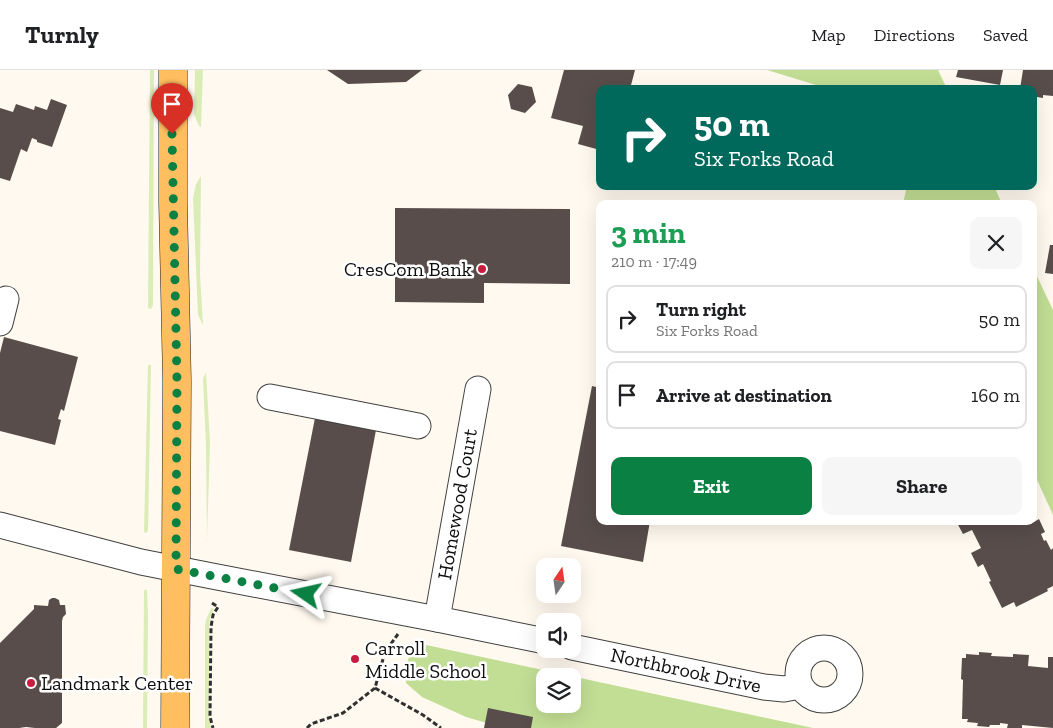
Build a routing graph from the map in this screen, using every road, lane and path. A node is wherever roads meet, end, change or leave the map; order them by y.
1 (173, 70) edge
2 (478, 389) dead end
3 (270, 397) dead end
4 (418, 426) dead end
5 (0, 524) edge
6 (176, 569) junction
7 (212, 603) dead end
8 (437, 618) junction
9 (398, 634) dead end
10 (536, 639) edge
11 (581, 649) edge
12 (800, 686) dead end
13 (375, 688) junction
14 (175, 728) edge
15 (213, 728) edge
16 (307, 728) edge
17 (441, 728) edge

1 - 6 main road
2 - 8 street, Homewood Court
3 - 4 street
5 - 6 street
6 - 8 street
6 - 14 main road
7 - 15 path
8 - 10 street
9 - 13 path
11 - 12 street, Northbrook Drive
13 - 16 path
13 - 17 path

